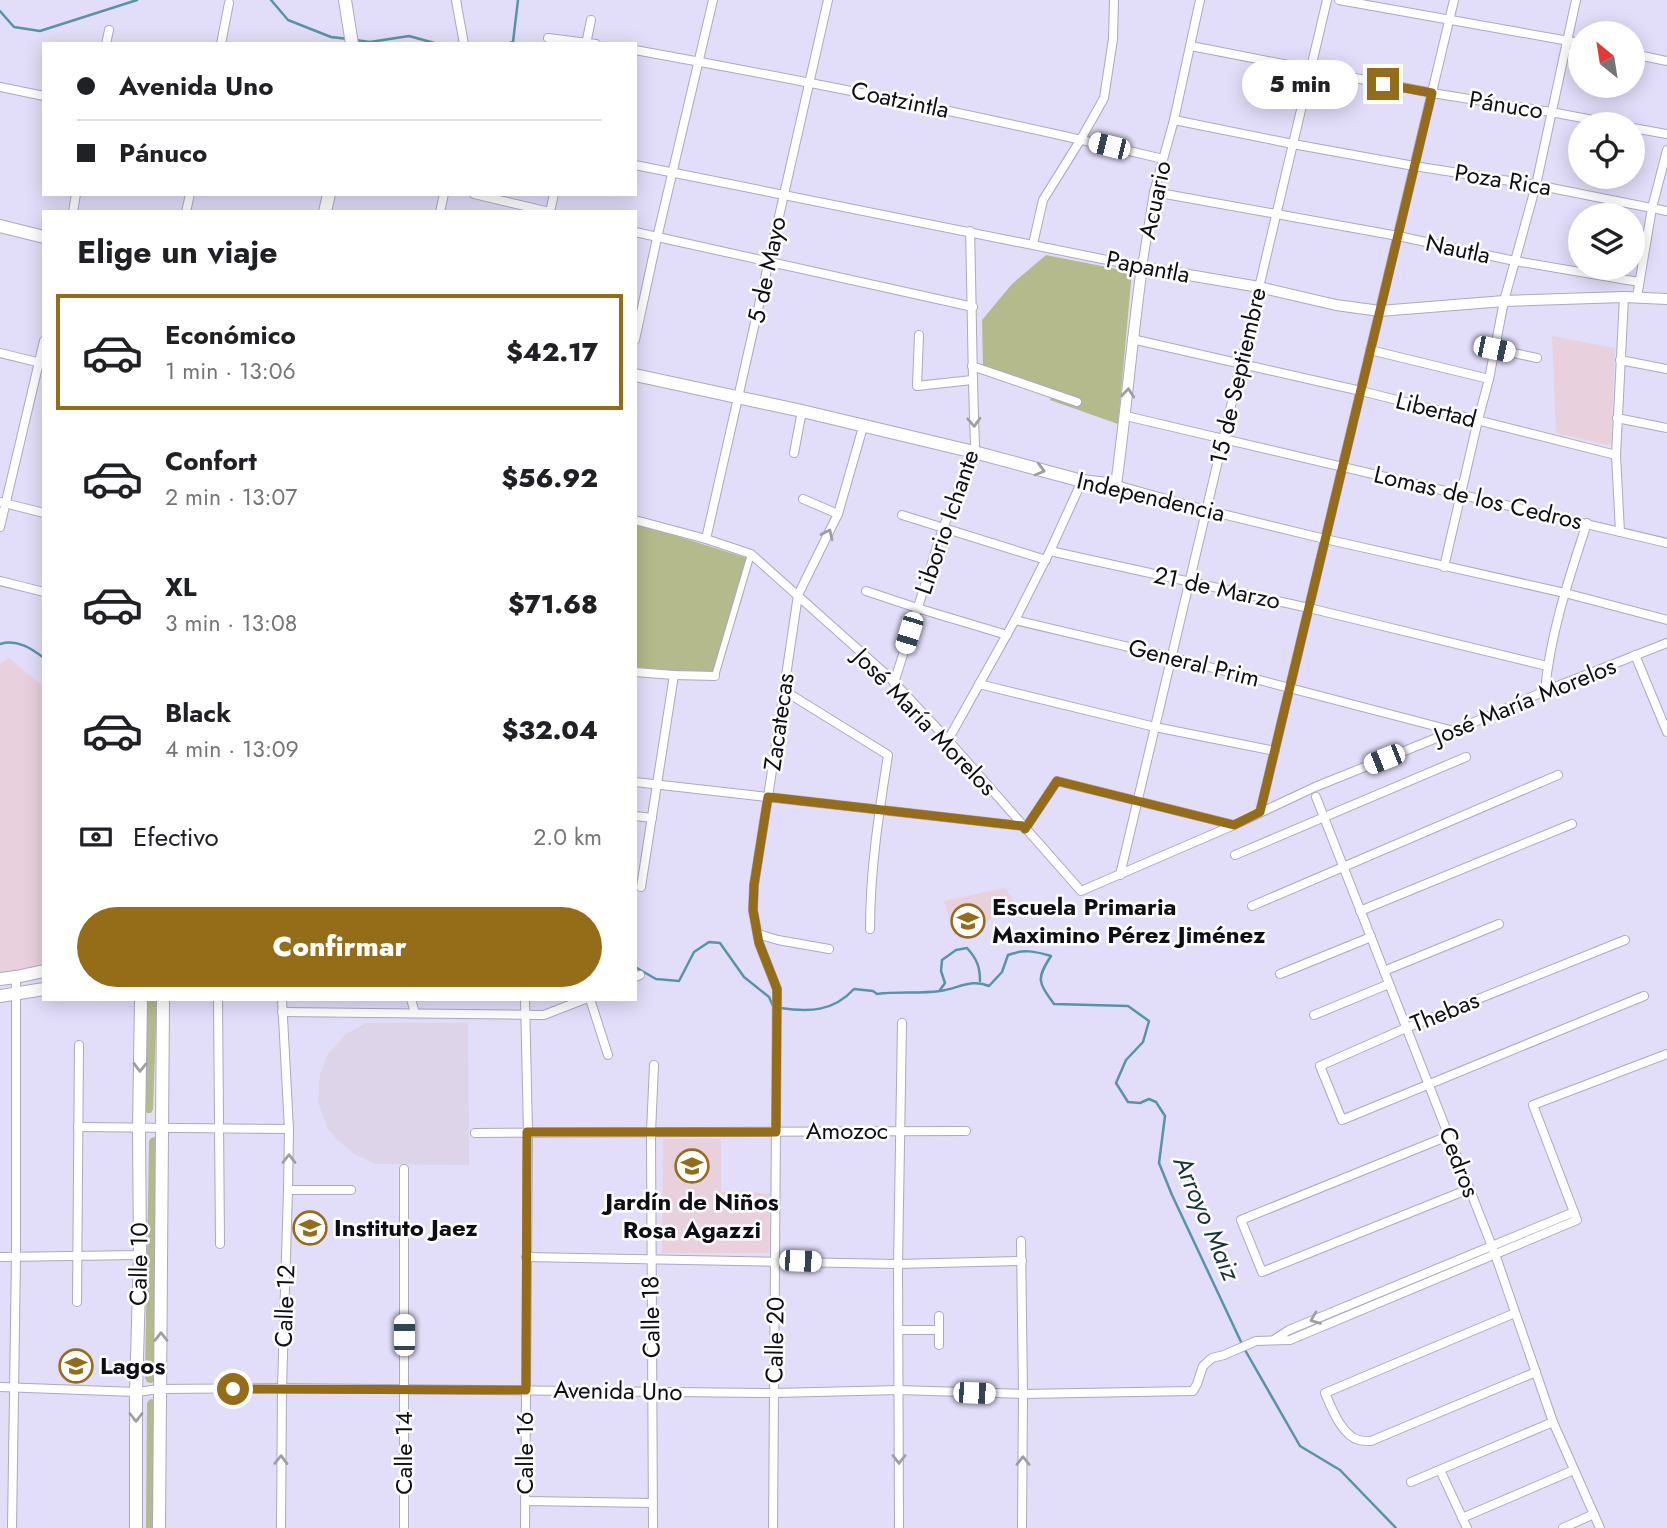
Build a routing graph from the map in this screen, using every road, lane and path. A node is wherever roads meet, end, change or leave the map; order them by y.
1 (345, 0) edge
2 (456, 0) edge
3 (713, 0) edge
4 (828, 0) edge
5 (1114, 0) edge
6 (1200, 0) edge
7 (1327, 0) edge
8 (1339, 0) edge
9 (1454, 0) edge
10 (1576, 0) edge
11 (229, 3) dead end
12 (1450, 19) junction
13 (591, 20) dead end
14 (108, 30) dead end
15 (548, 38) dead end
16 (1567, 41) junction
17 (106, 42) edge
18 (221, 42) edge
19 (352, 42) edge
20 (463, 42) edge
21 (578, 42) edge
22 (586, 42) edge
23 (1191, 46) junction
24 (637, 50) edge
25 (1645, 56) edge
26 (1667, 61) edge
27 (699, 62) junction
28 (1311, 71) junction
29 (811, 82) junction
30 (0, 87) edge
31 (1432, 93) junction
32 (42, 96) edge
33 (1551, 112) junction
34 (1568, 115) edge
35 (1174, 120) junction
36 (1645, 130) edge
37 (1667, 134) edge
38 (1082, 139) junction
39 (1293, 144) junction
40 (1667, 150) edge
41 (1163, 159) junction
42 (637, 164) edge
43 (1415, 166) junction
44 (673, 173) junction
45 (1536, 185) junction
46 (1154, 192) junction
47 (784, 195) junction
48 (482, 196) edge
49 (1652, 208) junction
50 (542, 210) edge
51 (1667, 211) edge
52 (1276, 215) junction
53 (0, 226) edge
54 (970, 231) junction
55 (637, 232) edge
56 (42, 236) edge
57 (1398, 236) junction
58 (657, 237) junction
59 (1033, 244) junction
60 (1515, 261) junction
61 (769, 263) junction
62 (1142, 267) junction
63 (1639, 282) junction
64 (1259, 287) junction
65 (1624, 297) junction
66 (1637, 298) junction
67 (1667, 299) edge
68 (1504, 301) junction
69 (972, 307) junction
70 (1380, 311) junction
71 (637, 331) edge
72 (919, 335) dead end
73 (1132, 339) junction
74 (1494, 349) junction
75 (1370, 350) junction
76 (0, 353) edge
77 (1537, 358) dead end
78 (1620, 359) junction
79 (41, 363) edge
80 (1241, 365) junction
81 (972, 366) junction
82 (1667, 369) edge
83 (637, 375) edge
84 (1489, 379) junction
85 (972, 380) junction
86 (1361, 391) junction
87 (739, 398) junction
88 (1077, 402) dead end
89 (802, 411) junction
90 (1126, 416) junction
91 (1617, 418) junction
92 (1478, 419) junction
93 (863, 426) junction
94 (1667, 428) edge
95 (1223, 439) junction
96 (974, 452) junction
97 (794, 453) dead end
98 (1616, 455) junction
99 (1343, 467) junction
100 (1082, 481) junction
101 (1116, 485) junction
102 (1460, 494) junction
103 (803, 499) dead end
104 (3, 503) edge
105 (1206, 510) junction
106 (42, 513) edge
107 (838, 514) junction
108 (902, 515) dead end
109 (637, 521) edge
110 (1587, 523) junction
111 (0, 527) edge
112 (943, 528) junction
113 (1620, 531) junction
114 (706, 539) junction
115 (1325, 539) junction
116 (1667, 543) edge
117 (1050, 551) junction
118 (751, 554) junction
119 (1046, 560) junction
120 (1444, 567) junction
121 (0, 581) edge
122 (1189, 582) junction
123 (866, 591) dead end
124 (42, 592) edge
125 (1565, 593) junction
126 (797, 595) junction
127 (917, 608) junction
128 (1309, 608) junction
129 (1015, 620) junction
130 (1667, 620) edge
131 (1007, 635) junction
132 (1667, 643) edge
133 (1635, 655) junction
134 (1171, 657) junction
135 (1547, 666) junction
136 (637, 672) edge
137 (674, 675) junction
138 (715, 676) joint
139 (894, 683) junction
140 (979, 684) junction
141 (1290, 687) junction
142 (783, 690) junction
143 (1545, 691) junction
144 (1155, 727) junction
145 (1454, 731) junction
146 (1667, 732) edge
147 (948, 740) junction
148 (1275, 751) junction
149 (1466, 757) dead end
150 (1558, 775) dead end
151 (637, 782) edge
152 (657, 784) junction
153 (768, 797) junction
154 (1316, 797) dead end
155 (1137, 801) junction
156 (879, 810) junction
157 (1260, 812) junction
158 (637, 817) edge
159 (652, 818) junction
160 (1324, 818) junction
161 (1572, 824) dead end
162 (1234, 825) junction
163 (1024, 828) junction
164 (1235, 855) dead end
165 (1343, 867) junction
166 (1120, 874) junction
167 (642, 887) dead end
168 (1252, 906) dead end
169 (1360, 911) junction
170 (1499, 923) dead end
171 (870, 929) dead end
172 (758, 934) junction
173 (1371, 937) junction
174 (1625, 940) dead end
175 (830, 949) dead end
176 (42, 971) edge
177 (1384, 971) junction
178 (1280, 974) dead end
179 (16, 977) junction
180 (0, 979) edge
181 (1389, 984) junction
182 (42, 989) edge
183 (16, 993) junction
184 (0, 996) edge
185 (1644, 996) dead end
186 (141, 1001) edge
187 (163, 1001) edge
188 (218, 1001) edge
189 (282, 1001) edge
190 (412, 1001) edge
191 (525, 1001) edge
192 (582, 1001) edge
193 (589, 1001) edge
194 (282, 1012) junction
195 (415, 1013) junction
196 (1314, 1015) dead end
197 (526, 1016) junction
198 (902, 1023) dead end
199 (778, 1025) joint
200 (1406, 1028) junction
201 (79, 1045) dead end
202 (1667, 1054) edge
203 (608, 1055) dead end
204 (654, 1065) dead end
205 (1428, 1084) junction
206 (78, 1127) junction
207 (139, 1128) junction
208 (161, 1128) junction
209 (220, 1128) junction
210 (289, 1129) junction
211 (900, 1131) junction
212 (966, 1131) dead end
213 (527, 1132) junction
214 (651, 1132) junction
215 (776, 1132) junction
216 (475, 1133) dead end
217 (1448, 1136) junction
218 (404, 1169) dead end
219 (1469, 1189) junction
220 (288, 1190) junction
221 (351, 1190) dead end
222 (1021, 1241) dead end
223 (220, 1244) dead end
224 (1493, 1251) junction
225 (140, 1255) junction
226 (77, 1256) junction
227 (0, 1257) edge
228 (16, 1257) junction
229 (526, 1257) junction
230 (650, 1260) junction
231 (776, 1261) junction
232 (1022, 1261) junction
233 (898, 1264) junction
234 (77, 1302) dead end
235 (1515, 1313) junction
236 (939, 1316) dead end
237 (898, 1330) junction
238 (938, 1330) junction
239 (939, 1345) dead end
240 (1536, 1372) junction
241 (0, 1387) edge
242 (13, 1387) junction
243 (282, 1388) junction
244 (160, 1390) junction
245 (526, 1390) junction
246 (404, 1391) junction
247 (652, 1391) junction
248 (899, 1391) junction
249 (136, 1392) junction
250 (774, 1393) junction
251 (1023, 1394) junction
252 (1553, 1422) junction
253 (1574, 1469) junction
254 (1440, 1470) junction
255 (1411, 1482) dead end
256 (525, 1501) junction
257 (653, 1503) junction
258 (1594, 1514) junction
259 (1462, 1518) junction
260 (12, 1528) edge
261 (136, 1528) edge
262 (159, 1528) edge
263 (281, 1528) edge
264 (404, 1528) edge
265 (525, 1528) edge
266 (653, 1528) edge
267 (773, 1528) edge
268 (900, 1528) edge
269 (1022, 1528) edge
270 (1467, 1528) edge
271 (1563, 1528) edge
272 (1600, 1528) edge

1 - 19 main road
2 - 20 street
3 - 27 street
4 - 29 street, 5 de Mayo
5 - 38 street
6 - 23 street, Acuario
7 - 28 street, 15 de Septiembre
8 - 12 street
9 - 12 street
10 - 16 street
11 - 18 street
12 - 16 street
12 - 31 street
13 - 22 street
14 - 17 street
15 - 21 street
16 - 33 street
23 - 28 street, Pánuco
23 - 35 street, Acuario
24 - 27 street, Coatzintla
25 - 26 street
27 - 29 street, Coatzintla
27 - 44 street
28 - 31 street, Pánuco
28 - 39 street, 15 de Septiembre
29 - 38 street, Coatzintla
29 - 47 street, 5 de Mayo
30 - 32 street
31 - 33 street, Pánuco
31 - 43 street
33 - 34 street, Pánuco
33 - 45 street
35 - 39 street, Poza Rica
35 - 41 street, Acuario
36 - 37 street
38 - 41 street, Coatzintla
38 - 59 street
39 - 43 street, Poza Rica
39 - 52 street, 15 de Septiembre
40 - 49 street
41 - 46 street, Acuario
42 - 44 street, Papantla
43 - 45 street, Poza Rica
43 - 57 street
44 - 47 street, Papantla
44 - 58 street
45 - 49 street, Poza Rica
45 - 60 street
46 - 52 street, Nautla
46 - 62 street, Acuario
47 - 54 street, Papantla
47 - 61 street, 5 de Mayo
48 - 50 street
49 - 51 street, Poza Rica
49 - 63 street
52 - 57 street, Nautla
52 - 64 street, 15 de Septiembre
53 - 56 main road
54 - 59 street, Papantla
54 - 69 street, Liborio Ichante
55 - 58 street
57 - 60 street, Nautla
57 - 70 street
58 - 61 street
58 - 71 street
59 - 62 street, Papantla
60 - 63 street, Nautla
60 - 68 street
61 - 69 street
61 - 87 street, 5 de Mayo
62 - 64 street, Papantla
62 - 73 street, Acuario
63 - 66 street
64 - 70 street, Papantla
64 - 80 street, 15 de Septiembre
65 - 66 street, Papantla
65 - 68 street, Papantla
65 - 78 street
66 - 67 street, Papantla
68 - 70 street, Papantla
68 - 74 street
69 - 81 street, Liborio Ichante
70 - 75 street
72 - 85 street
73 - 80 street, Libertad
90 -> 73 street, Acuario
74 - 77 street
74 - 84 street
75 - 84 street
75 - 86 street
76 - 79 street
78 - 82 street
78 - 91 street
79 - 104 street
80 - 86 street, Libertad
80 - 95 street, 15 de Septiembre
81 - 85 street, Liborio Ichante
81 - 88 street
83 - 87 main road, Independencia
84 - 92 street
85 -> 96 street, Liborio Ichante
86 - 92 street, Libertad
86 - 99 street
87 - 89 main road, Independencia
87 - 114 street, 5 de Mayo
89 - 93 main road, Independencia
89 - 97 street
90 - 95 street, Lomas de los Cedros
90 - 101 street, Acuario
91 - 94 street
91 - 98 street
92 - 98 street, Libertad
92 - 102 street
93 - 96 main road, Independencia
93 - 107 street, Zacatecas
95 - 99 street, Lomas de los Cedros
95 - 105 street, 15 de Septiembre
96 -> 100 main road, Independencia
96 - 112 street, Liborio Ichante
98 - 113 street
99 - 102 street, Lomas de los Cedros
99 - 115 street
100 - 101 main road, Independencia
100 - 117 street
101 - 105 street, Independencia
102 - 110 street, Lomas de los Cedros
102 - 120 street
103 - 107 street
104 - 106 street
104 - 111 street
105 - 115 street, Independencia
105 - 122 street, 15 de Septiembre
126 -> 107 street, Zacatecas
108 - 112 street
109 - 114 street, José María Morelos
110 - 113 street, Lomas de los Cedros
110 - 125 street
112 - 119 street
112 - 127 street, Liborio Ichante
113 - 116 street, Lomas de los Cedros
114 - 118 street, José María Morelos
115 - 120 street, Independencia
115 - 128 street
117 - 119 street
117 - 122 street, 21 de Marzo
118 - 126 street, José María Morelos
118 - 138 street
119 - 129 street
120 - 125 street, Independencia
121 - 124 street
122 - 128 street, 21 de Marzo
122 - 134 street, 15 de Septiembre
123 - 127 street
125 - 130 street, Independencia
125 - 135 street
126 - 139 street, José María Morelos
126 - 142 street, Zacatecas
127 - 131 street
127 - 139 street, Liborio Ichante
128 - 135 street, 21 de Marzo
128 - 141 street
129 - 131 street
129 - 134 street, General Prim
131 - 140 street
132 - 133 street, José María Morelos
133 - 143 street, José María Morelos
133 - 146 street
134 - 141 street, General Prim
134 - 144 street, 15 de Septiembre
135 - 143 street
136 - 137 street
137 - 138 street
137 - 152 street
139 - 147 street, José María Morelos
140 - 144 street
140 - 147 street
141 - 145 street, General Prim
141 - 148 street
142 - 153 street, Zacatecas
142 - 156 street
143 - 145 street, José María Morelos
144 - 148 street
144 - 155 street, 15 de Septiembre
145 - 157 street, José María Morelos
147 - 163 street, José María Morelos
148 - 157 street
149 - 160 street
150 - 165 street
151 - 152 street
152 - 153 street
152 - 159 street
153 - 156 street
153 - 172 street, Zacatecas
154 - 160 street, Cedros
155 - 162 street
155 - 163 street
155 - 166 street, 15 de Septiembre
156 - 163 street
156 - 171 street
157 - 162 street, José María Morelos
158 - 159 street
159 - 167 street
160 - 164 street
160 - 165 street, Cedros
161 - 169 street
162 - 166 street, José María Morelos
163 - 166 street, José María Morelos
165 - 168 street
165 - 169 street, Cedros
169 - 173 street, Cedros
170 - 177 street
172 - 175 street
172 - 199 street, Zacatecas
173 - 177 street, Cedros
173 - 178 street
174 - 200 street, Thebas
176 - 179 main road
177 - 181 street, Cedros
179 - 180 main road
179 - 183 street
181 - 196 street
181 - 200 street, Cedros
182 - 183 main road
183 - 184 main road
183 - 228 street
185 - 205 street
186 -> 207 main road, Calle 10
187 - 208 main road, Calle 10
188 - 209 street
189 - 194 street, Calle 12
190 - 195 street
191 - 197 street, Calle 16
192 - 197 street
193 - 203 street
194 - 195 street
194 - 210 street, Calle 12
195 - 197 street
197 - 213 street, Calle 16
198 - 211 street
199 - 215 street, Calle 20
200 - 205 street, Cedros
200 - 205 street, Thebas
201 - 206 street
202 - 224 street
204 - 214 street, Calle 18
205 - 217 street, Cedros
206 - 207 street
206 - 226 street
207 - 208 street
207 - 225 main road, Calle 10
208 - 209 street
244 -> 208 main road, Calle 10
209 - 210 street
209 - 223 street
220 -> 210 street, Calle 12
211 - 212 street, Amozoc
211 - 215 street, Amozoc
211 - 233 street
213 - 214 street, Amozoc
213 - 216 street, Amozoc
213 - 229 street, Calle 16
214 - 215 street, Amozoc
214 - 230 street, Calle 18
215 - 231 street, Calle 20
217 - 219 street, Cedros
217 - 219 street
218 - 246 street, Calle 14
219 - 224 street, Cedros
220 - 221 street
220 - 243 street, Calle 12
222 - 232 street
224 - 235 street, Cedros
224 - 251 street, Avenida Uno
225 - 226 street
225 - 249 main road, Calle 10
226 - 228 street
226 - 234 street
227 - 228 street
228 - 242 street
229 - 230 street
229 - 245 street, Calle 16
230 - 231 street
230 - 247 street, Calle 18
231 - 233 street
231 - 250 street, Calle 20
232 - 233 street
232 - 251 street
233 - 237 street
235 - 240 street, Cedros
235 - 240 street
236 - 238 street
237 - 238 street
237 - 248 street
238 - 239 street
240 - 252 street, Cedros
241 - 242 street, Avenida Uno
242 - 249 street, Avenida Uno
242 - 260 street
243 - 244 street, Avenida Uno
243 - 246 street, Avenida Uno
263 -> 243 street, Calle 12
244 - 249 street, Avenida Uno
244 - 262 main road, Calle 10
245 - 246 street, Avenida Uno
245 - 247 street, Avenida Uno
245 - 256 street, Calle 16
246 - 264 street, Calle 14
247 - 250 street, Avenida Uno
247 - 257 street, Calle 18
248 - 250 street, Avenida Uno
248 - 251 street, Avenida Uno
248 -> 268 street
249 -> 261 main road, Calle 10
250 - 267 street, Calle 20
269 -> 251 street
252 - 253 street, Cedros
252 - 254 street
253 - 258 street, Cedros
253 - 259 street
254 - 255 street
254 - 259 street
256 - 257 street
256 - 265 street, Calle 16
257 - 266 street, Calle 18
258 - 271 street
258 - 272 street, Cedros
259 - 270 street

